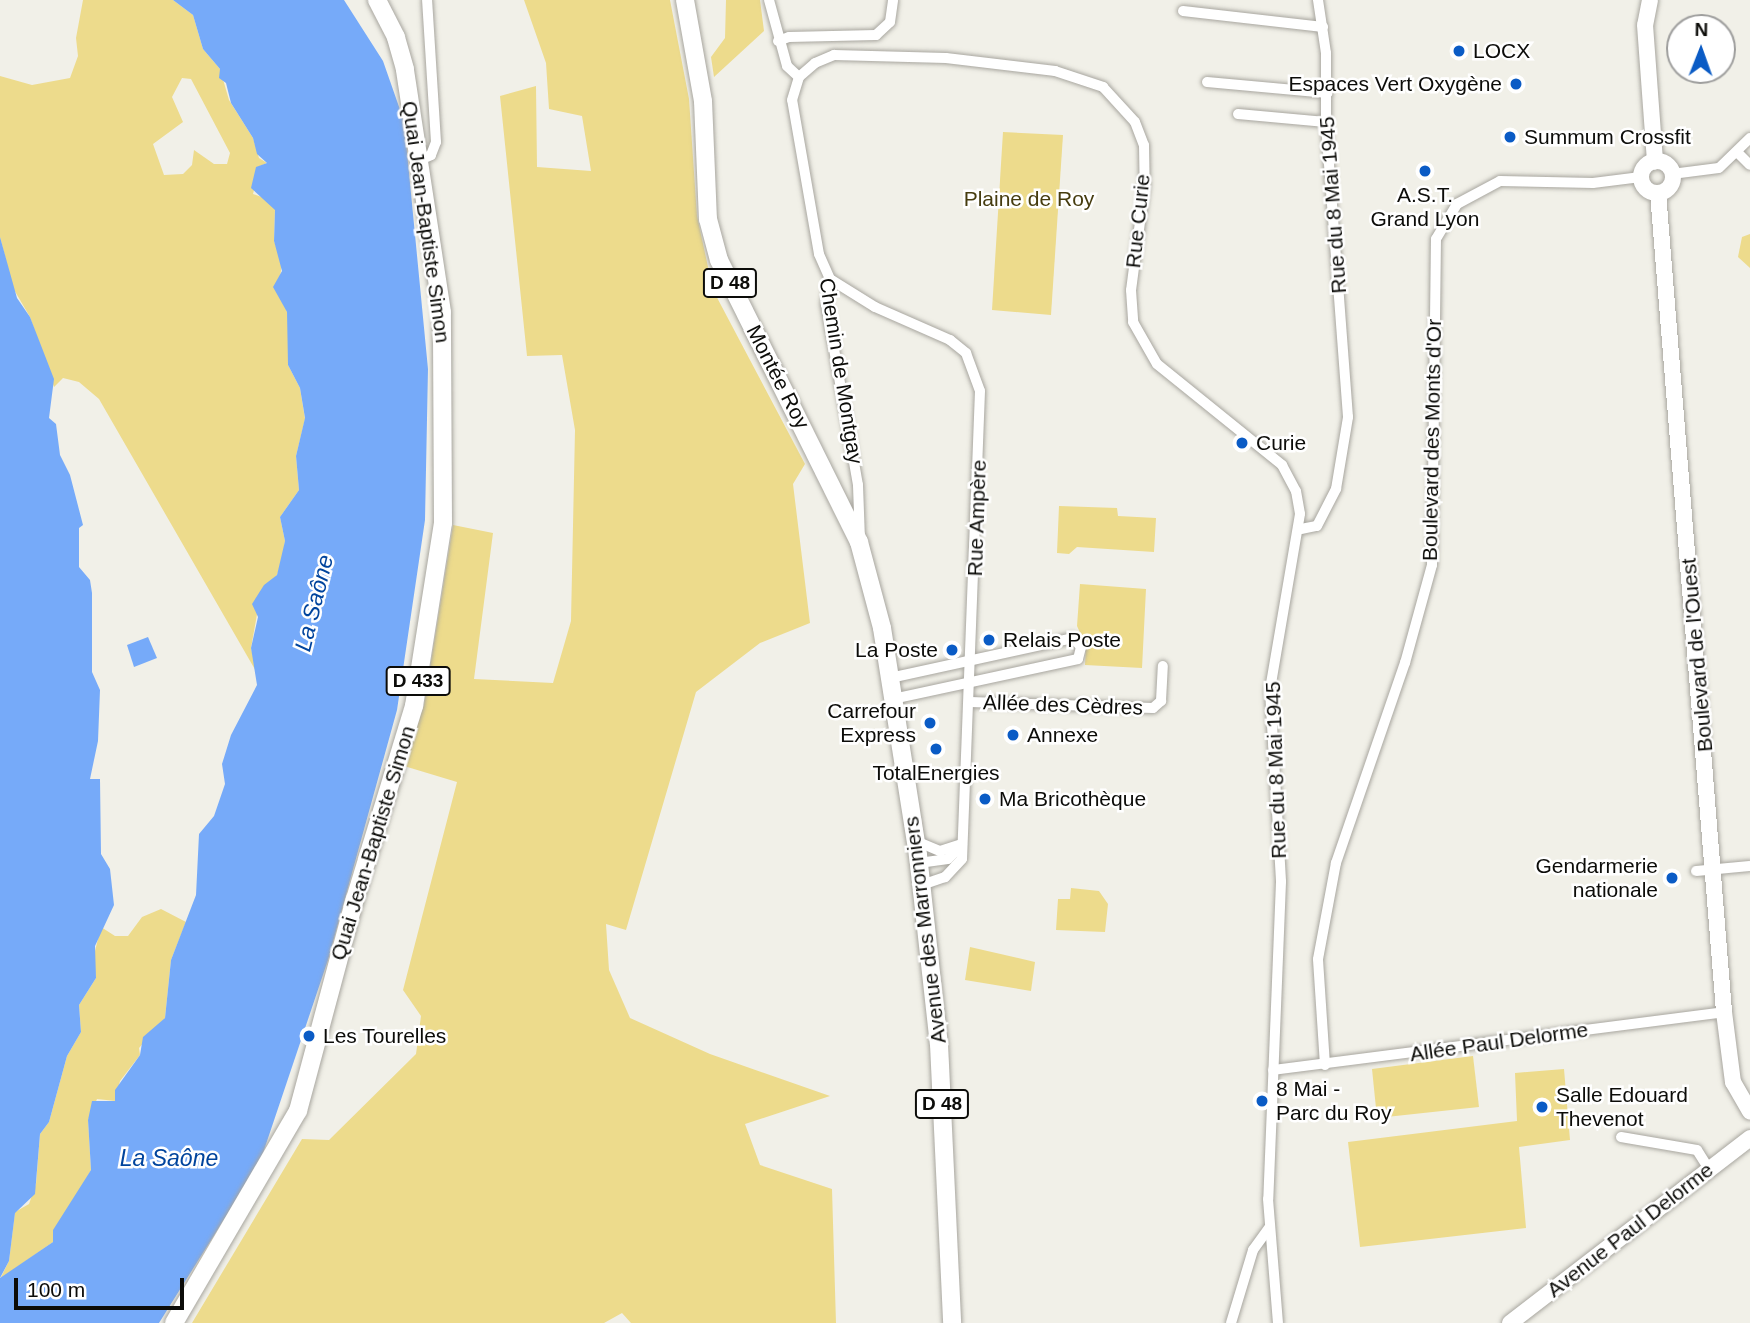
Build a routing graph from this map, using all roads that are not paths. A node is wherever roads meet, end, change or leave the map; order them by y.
1 (377, 0) edge
2 (427, 0) edge
3 (685, 0) edge
4 (769, 0) edge
5 (893, 0) edge
6 (1318, 0) edge
7 (1650, 0) edge
8 (1183, 11) dead end
9 (1324, 26) junction
10 (778, 41) junction
11 (799, 77) junction
12 (1207, 82) dead end
13 (1327, 93) junction
14 (1238, 114) dead end
15 (1326, 122) junction
16 (1750, 138) edge
17 (1737, 152) junction
18 (420, 160) junction
19 (1655, 162) junction
20 (1750, 165) edge
21 (1672, 174) junction
22 (1641, 177) junction
23 (1658, 193) junction
24 (830, 278) junction
25 (1301, 529) junction
26 (859, 542) junction
27 (971, 660) junction
28 (1163, 666) dead end
29 (890, 678) junction
30 (971, 682) junction
31 (894, 699) junction
32 (970, 702) junction
33 (916, 841) junction
34 (964, 842) junction
35 (919, 863) junction
36 (1750, 866) edge
37 (1714, 869) junction
38 (1696, 870) dead end
39 (922, 885) junction
40 (1724, 1012) junction
41 (1325, 1065) junction
42 (1273, 1070) junction
43 (1750, 1112) edge
44 (1621, 1137) dead end
45 (1750, 1138) edge
46 (1709, 1168) junction
47 (1270, 1227) junction
48 (174, 1323) edge
49 (952, 1323) edge
50 (1231, 1323) edge
51 (1278, 1323) edge
52 (1510, 1323) edge

1 - 18 main road, Quai Jean-Baptiste Simon / D 433
2 - 18 street
3 - 26 main road, Montée Roy / D 48
4 - 10 street
5 - 10 street
6 - 9 street, Rue du 8 Mai 1945
7 - 19 street
8 - 9 street
9 - 13 street, Rue du 8 Mai 1945
10 - 11 street
11 - 24 street, Chemin de Montgay
11 - 25 street, Rue Curie
12 - 13 street
13 - 15 street, Rue du 8 Mai 1945
14 - 15 street
15 - 25 street, Rue du 8 Mai 1945
16 - 17 street
17 - 20 street
17 - 21 street
18 - 48 main road, Quai Jean-Baptiste Simon / D 433
19 - 21 street
19 - 22 street
21 - 23 street
22 - 23 street
22 - 41 street, Boulevard des Monts d'Or
23 - 37 street, Boulevard de l'Ouest
24 - 26 street, Chemin de Montgay
24 - 27 street, Rue Ampère
25 - 42 street, Rue du 8 Mai 1945
26 - 29 main road, Avenue des Marronniers / D 48
27 - 29 street
27 - 30 street, Rue Ampère
27 - 30 street
28 - 32 street, Allée des Cèdres
29 - 31 main road, Avenue des Marronniers / D 48
30 - 31 street
30 - 32 street, Rue Ampère
31 - 33 main road, Avenue des Marronniers / D 48
32 - 34 street, Rue Ampère
33 - 34 street
33 - 35 main road, Avenue des Marronniers / D 48
34 - 35 street
34 - 39 street, Rue Ampère
35 - 39 main road, Avenue des Marronniers / D 48
36 - 37 street
37 - 38 street
37 - 40 street, Boulevard de l'Ouest
39 - 49 main road, Avenue des Marronniers / D 48
40 - 41 street, Allée Paul Delorme
40 - 43 street, Boulevard de l'Ouest
41 - 42 street, Allée Paul Delorme
42 - 47 street, Rue du 8 Mai 1945
44 - 46 street
45 - 46 street, Avenue Paul Delorme
46 - 52 street, Avenue Paul Delorme
47 - 50 street
47 - 51 street, Rue du 8 Mai 1945

